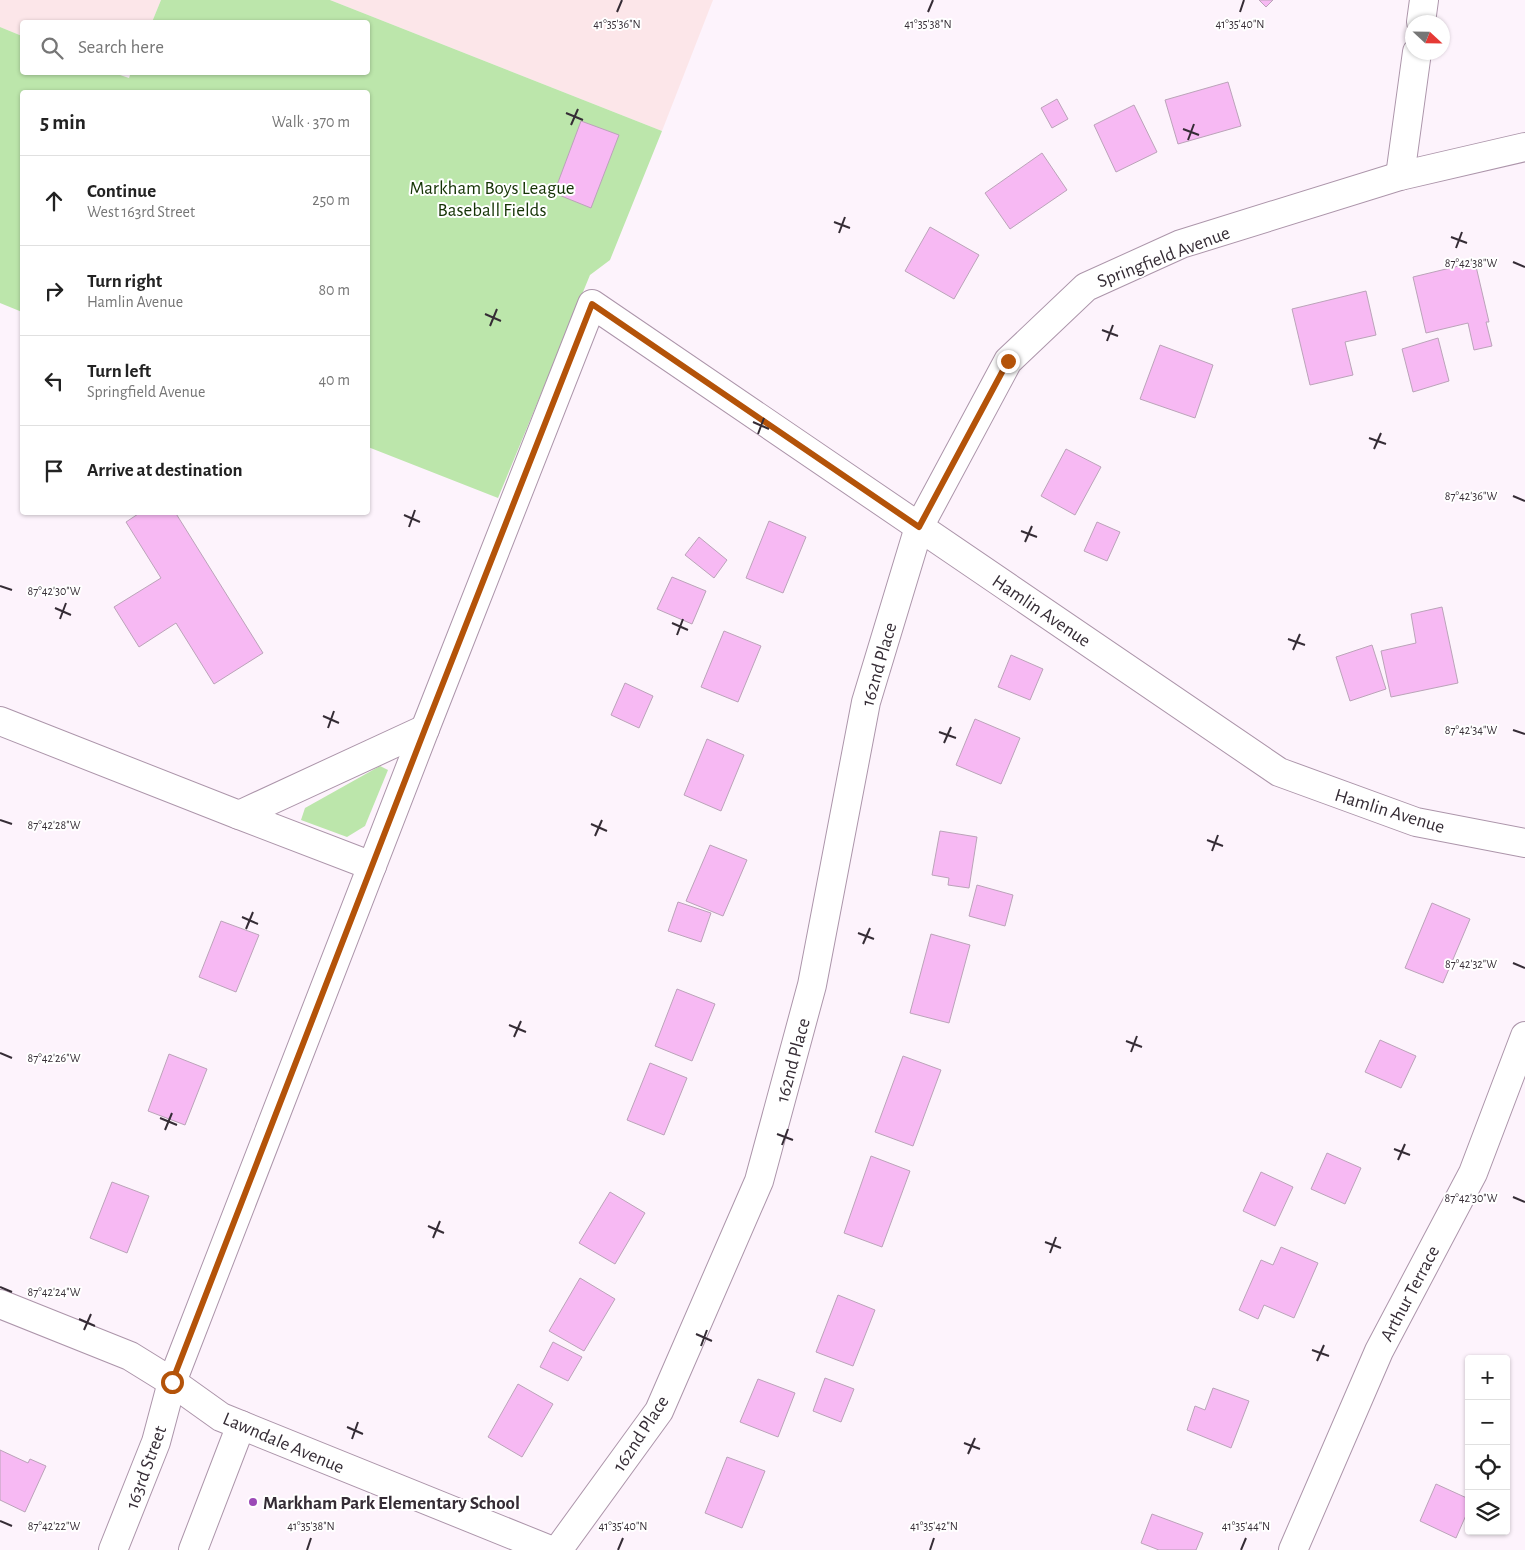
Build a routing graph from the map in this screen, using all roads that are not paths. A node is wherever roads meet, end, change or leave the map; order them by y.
1 (1424, 0) edge
2 (1422, 15) edge
3 (1416, 60) edge
4 (1525, 147) edge
5 (1400, 176) junction
6 (592, 304) joint
7 (919, 527) junction
8 (0, 721) edge
9 (425, 729) junction
10 (239, 815) junction
11 (1525, 843) edge
12 (372, 866) junction
13 (1525, 1036) edge
14 (0, 1304) edge
15 (172, 1382) junction
16 (241, 1425) junction
17 (113, 1550) edge
18 (193, 1550) edge
19 (550, 1550) edge
20 (558, 1550) edge
21 (1292, 1550) edge

1 - 2 street
3 - 5 street
4 - 5 street, Springfield Avenue
5 - 7 street, Springfield Avenue
6 - 7 street, Hamlin Avenue
6 - 9 street, 163rd Street
7 - 11 street, Hamlin Avenue
7 - 20 street, 162nd Place
8 - 10 street
9 - 10 street
9 - 12 street, 163rd Street
10 - 12 street
12 - 15 street, 163rd Street
13 - 21 street, Arthur Terrace
14 - 15 street, Lawndale Avenue
15 - 16 street, Lawndale Avenue
15 - 17 street, 163rd Street
16 - 18 street
16 - 19 street, Lawndale Avenue

